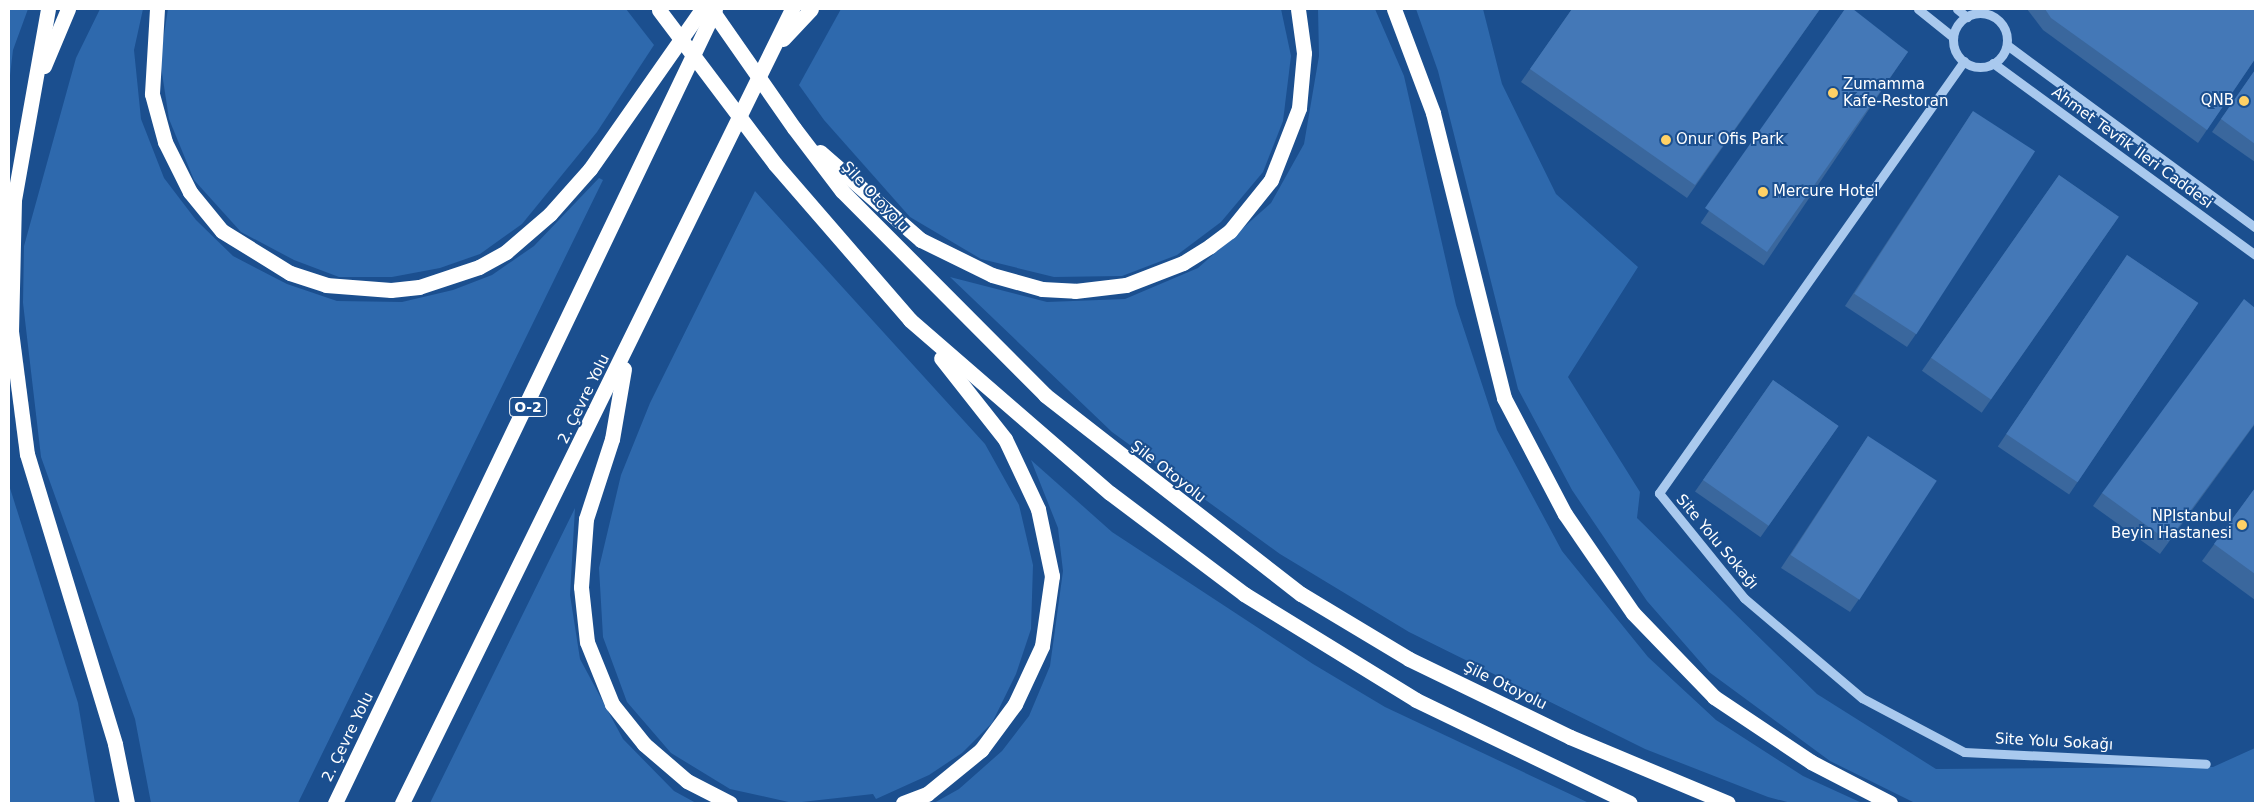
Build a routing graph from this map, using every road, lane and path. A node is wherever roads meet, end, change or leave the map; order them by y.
1 (48, 9) edge
2 (68, 9) edge
3 (156, 9) edge
4 (658, 9) edge
5 (702, 9) edge
6 (711, 9) edge
7 (715, 9) edge
8 (792, 9) edge
9 (811, 9) edge
10 (1298, 9) edge
11 (1394, 9) edge
12 (1918, 9) edge
13 (1957, 9) edge
14 (2001, 9) edge
15 (1967, 17) junction
16 (1995, 18) junction
17 (1953, 38) junction
18 (2007, 44) junction
19 (773, 50) junction
20 (1964, 61) junction
21 (1993, 64) junction
22 (32, 98) junction
23 (794, 128) junction
24 (2255, 227) edge
25 (2255, 255) edge
26 (910, 320) junction
27 (627, 352) junction
28 (2206, 764) dead end
29 (127, 803) edge
30 (335, 803) edge
31 (402, 803) edge
32 (730, 803) edge
33 (903, 803) edge
34 (1630, 803) edge
35 (1728, 803) edge
36 (1890, 803) edge

1 - 22 highway
2 - 22 highway
3 - 5 highway
4 - 26 highway, bridge
6 - 23 highway, Şile Otoyolu, bridge
7 - 30 highway, 2. Çevre Yolu / O-2
8 - 19 highway, 2. Çevre Yolu
9 - 19 highway
10 - 23 highway
11 - 36 highway
12 - 17 street
13 - 15 street
14 - 16 street
15 - 16 street
15 - 17 street
16 - 18 street
17 - 20 street
18 - 21 street
18 - 24 street, Ahmet Tevfik İleri Caddesi
19 - 27 highway, 2. Çevre Yolu
20 - 21 street
20 - 28 street, Site Yolu Sokağı
21 - 25 street, Ahmet Tevfik İleri Caddesi
22 - 29 highway
23 - 35 highway, Şile Otoyolu
26 - 33 highway
26 - 34 highway
27 - 31 highway, 2. Çevre Yolu
27 - 32 highway

